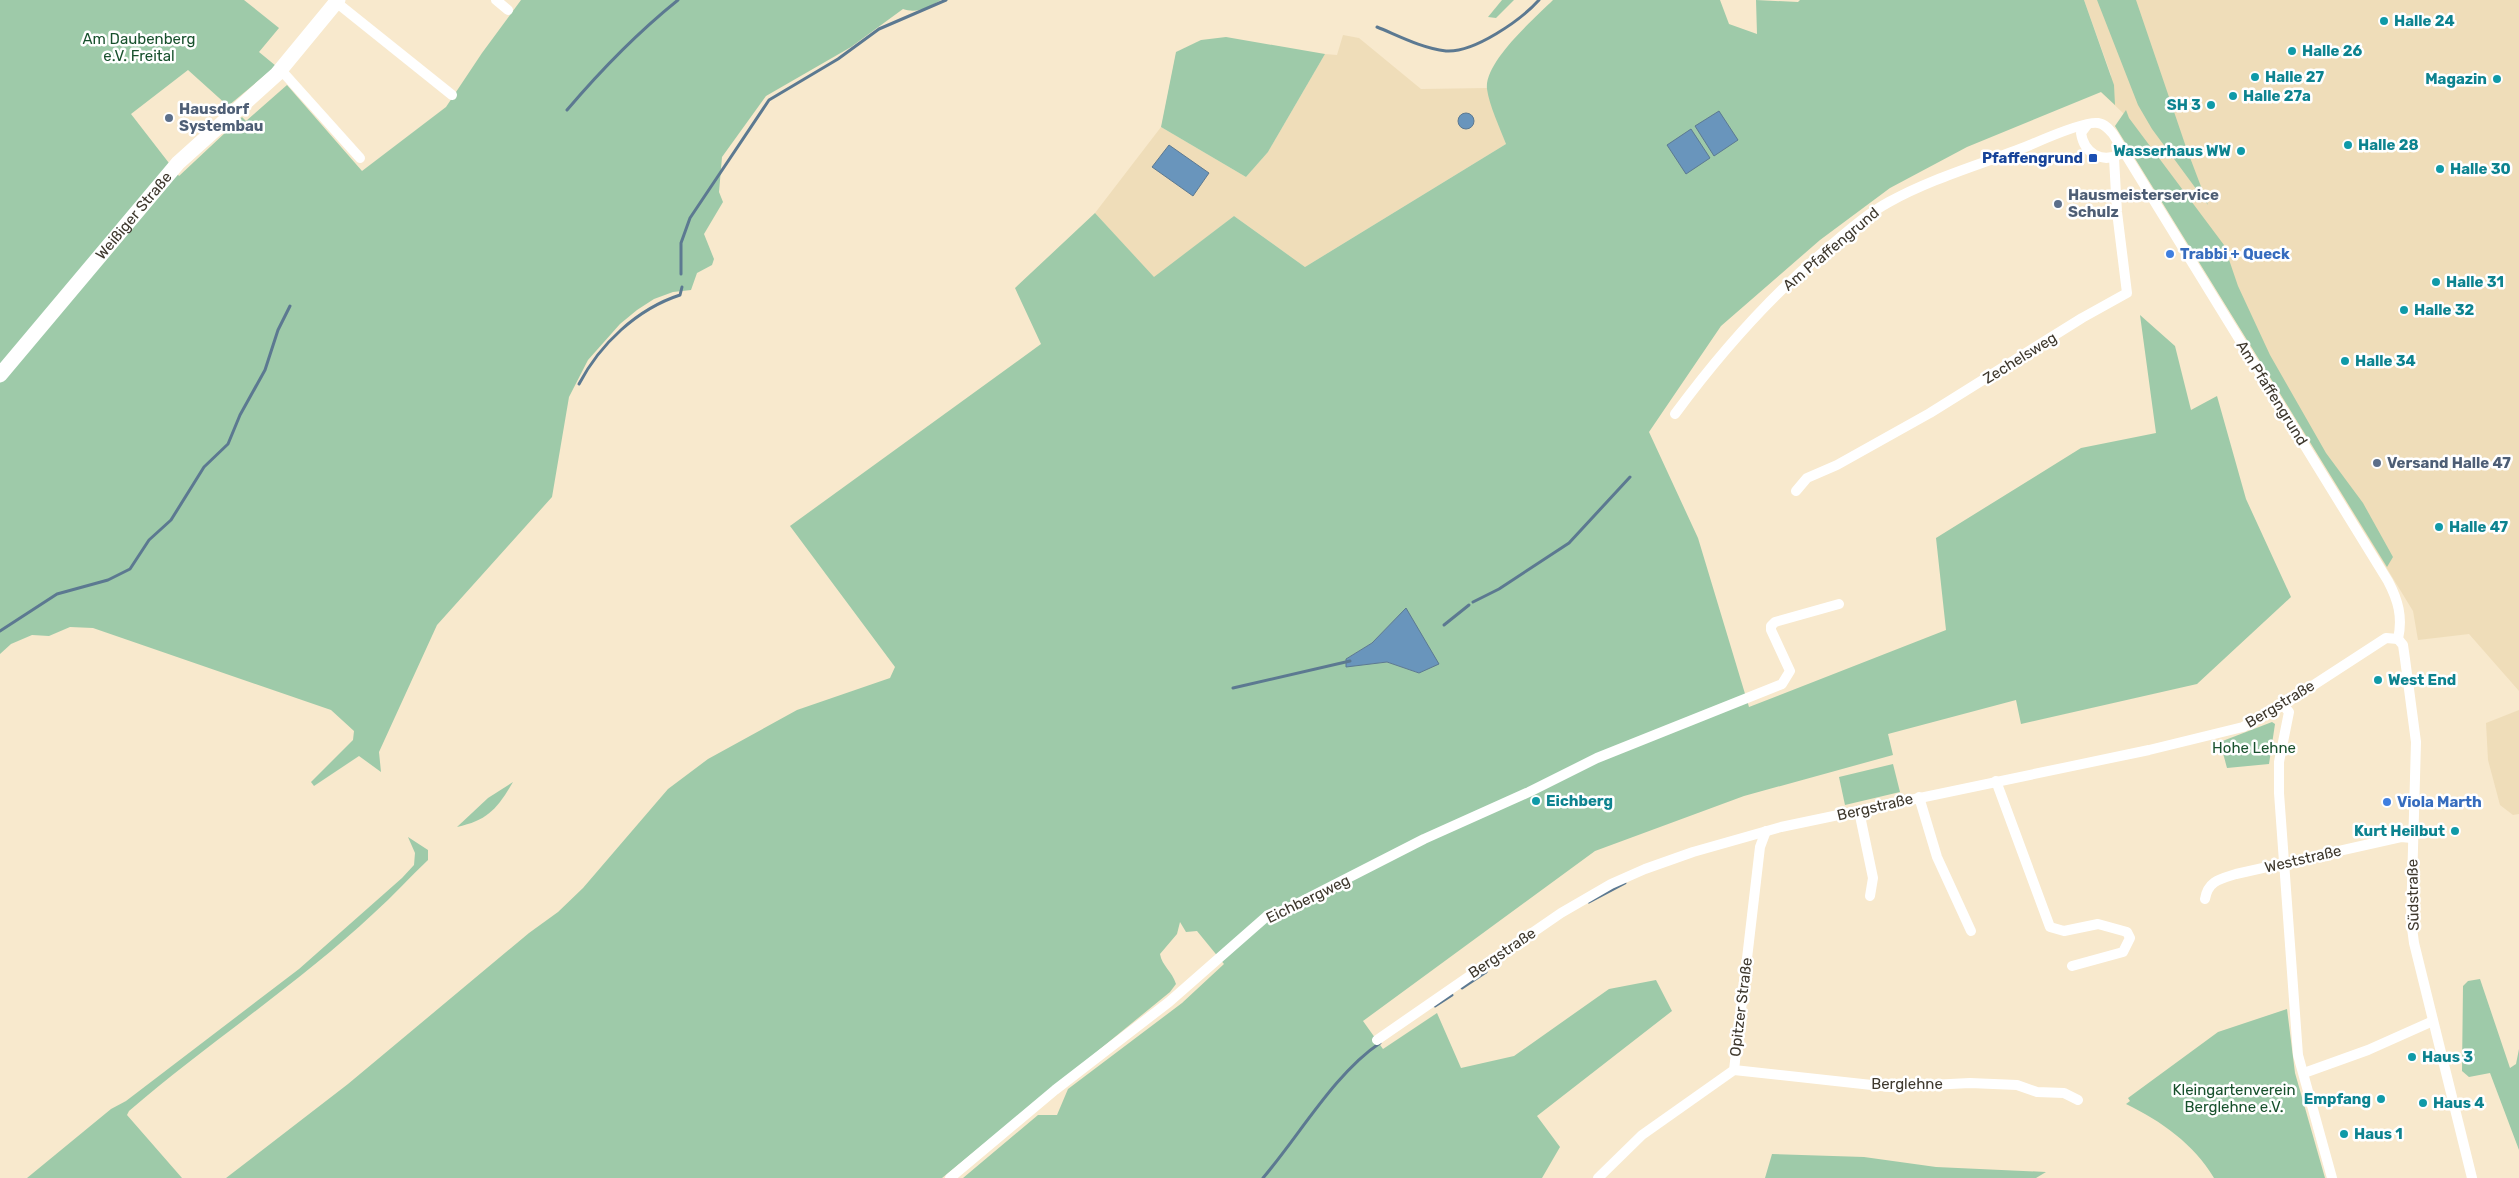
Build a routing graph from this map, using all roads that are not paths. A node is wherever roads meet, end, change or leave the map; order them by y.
1 (496, 0) edge
2 (337, 1) edge
3 (508, 10) dead end
4 (280, 70) junction
5 (452, 95) dead end
6 (2087, 125) junction
7 (2119, 155) junction
8 (360, 158) dead end
9 (0, 375) edge
10 (1675, 414) dead end
11 (1796, 491) dead end
12 (1839, 604) dead end
13 (2398, 639) junction
14 (2283, 705) junction
15 (1996, 781) junction
16 (1919, 796) junction
17 (1859, 811) junction
18 (1766, 831) junction
19 (2412, 838) junction
20 (2286, 863) junction
21 (1870, 896) dead end
22 (2205, 898) dead end
23 (1972, 931) dead end
24 (2072, 966) dead end
25 (2433, 1020) junction
26 (1376, 1040) dead end
27 (1734, 1070) junction
28 (2304, 1073) junction
29 (2078, 1100) dead end
30 (950, 1178) edge
31 (1598, 1178) edge
32 (2332, 1178) edge
33 (2472, 1178) edge

1 - 3 street
2 - 4 street, Weißiger Straße
2 - 5 street, Weißiger Straße
4 - 8 street
4 - 9 street, Weißiger Straße
6 - 7 street, Am Pfaffengrund
6 - 7 street
6 - 10 street, Am Pfaffengrund
7 - 11 street, Zechelsweg
7 - 13 street, Am Pfaffengrund
12 - 30 street, Eichbergweg
13 - 14 street, Bergstraße
13 - 19 street, Südstraße
14 - 15 street, Bergstraße
14 - 20 street
15 - 16 street, Bergstraße
15 - 24 street
16 - 17 street, Bergstraße
16 - 23 street
17 - 18 street, Bergstraße
17 - 21 street
18 - 26 street, Bergstraße
18 - 27 street, Opitzer Straße
19 - 20 street, Weststraße
19 - 25 street, Südstraße
20 - 22 street, Weststraße
20 - 28 street
25 - 28 street
25 - 33 street, Südstraße
27 - 29 street, Berglehne
27 - 31 street, Opitzer Straße
28 - 32 street

